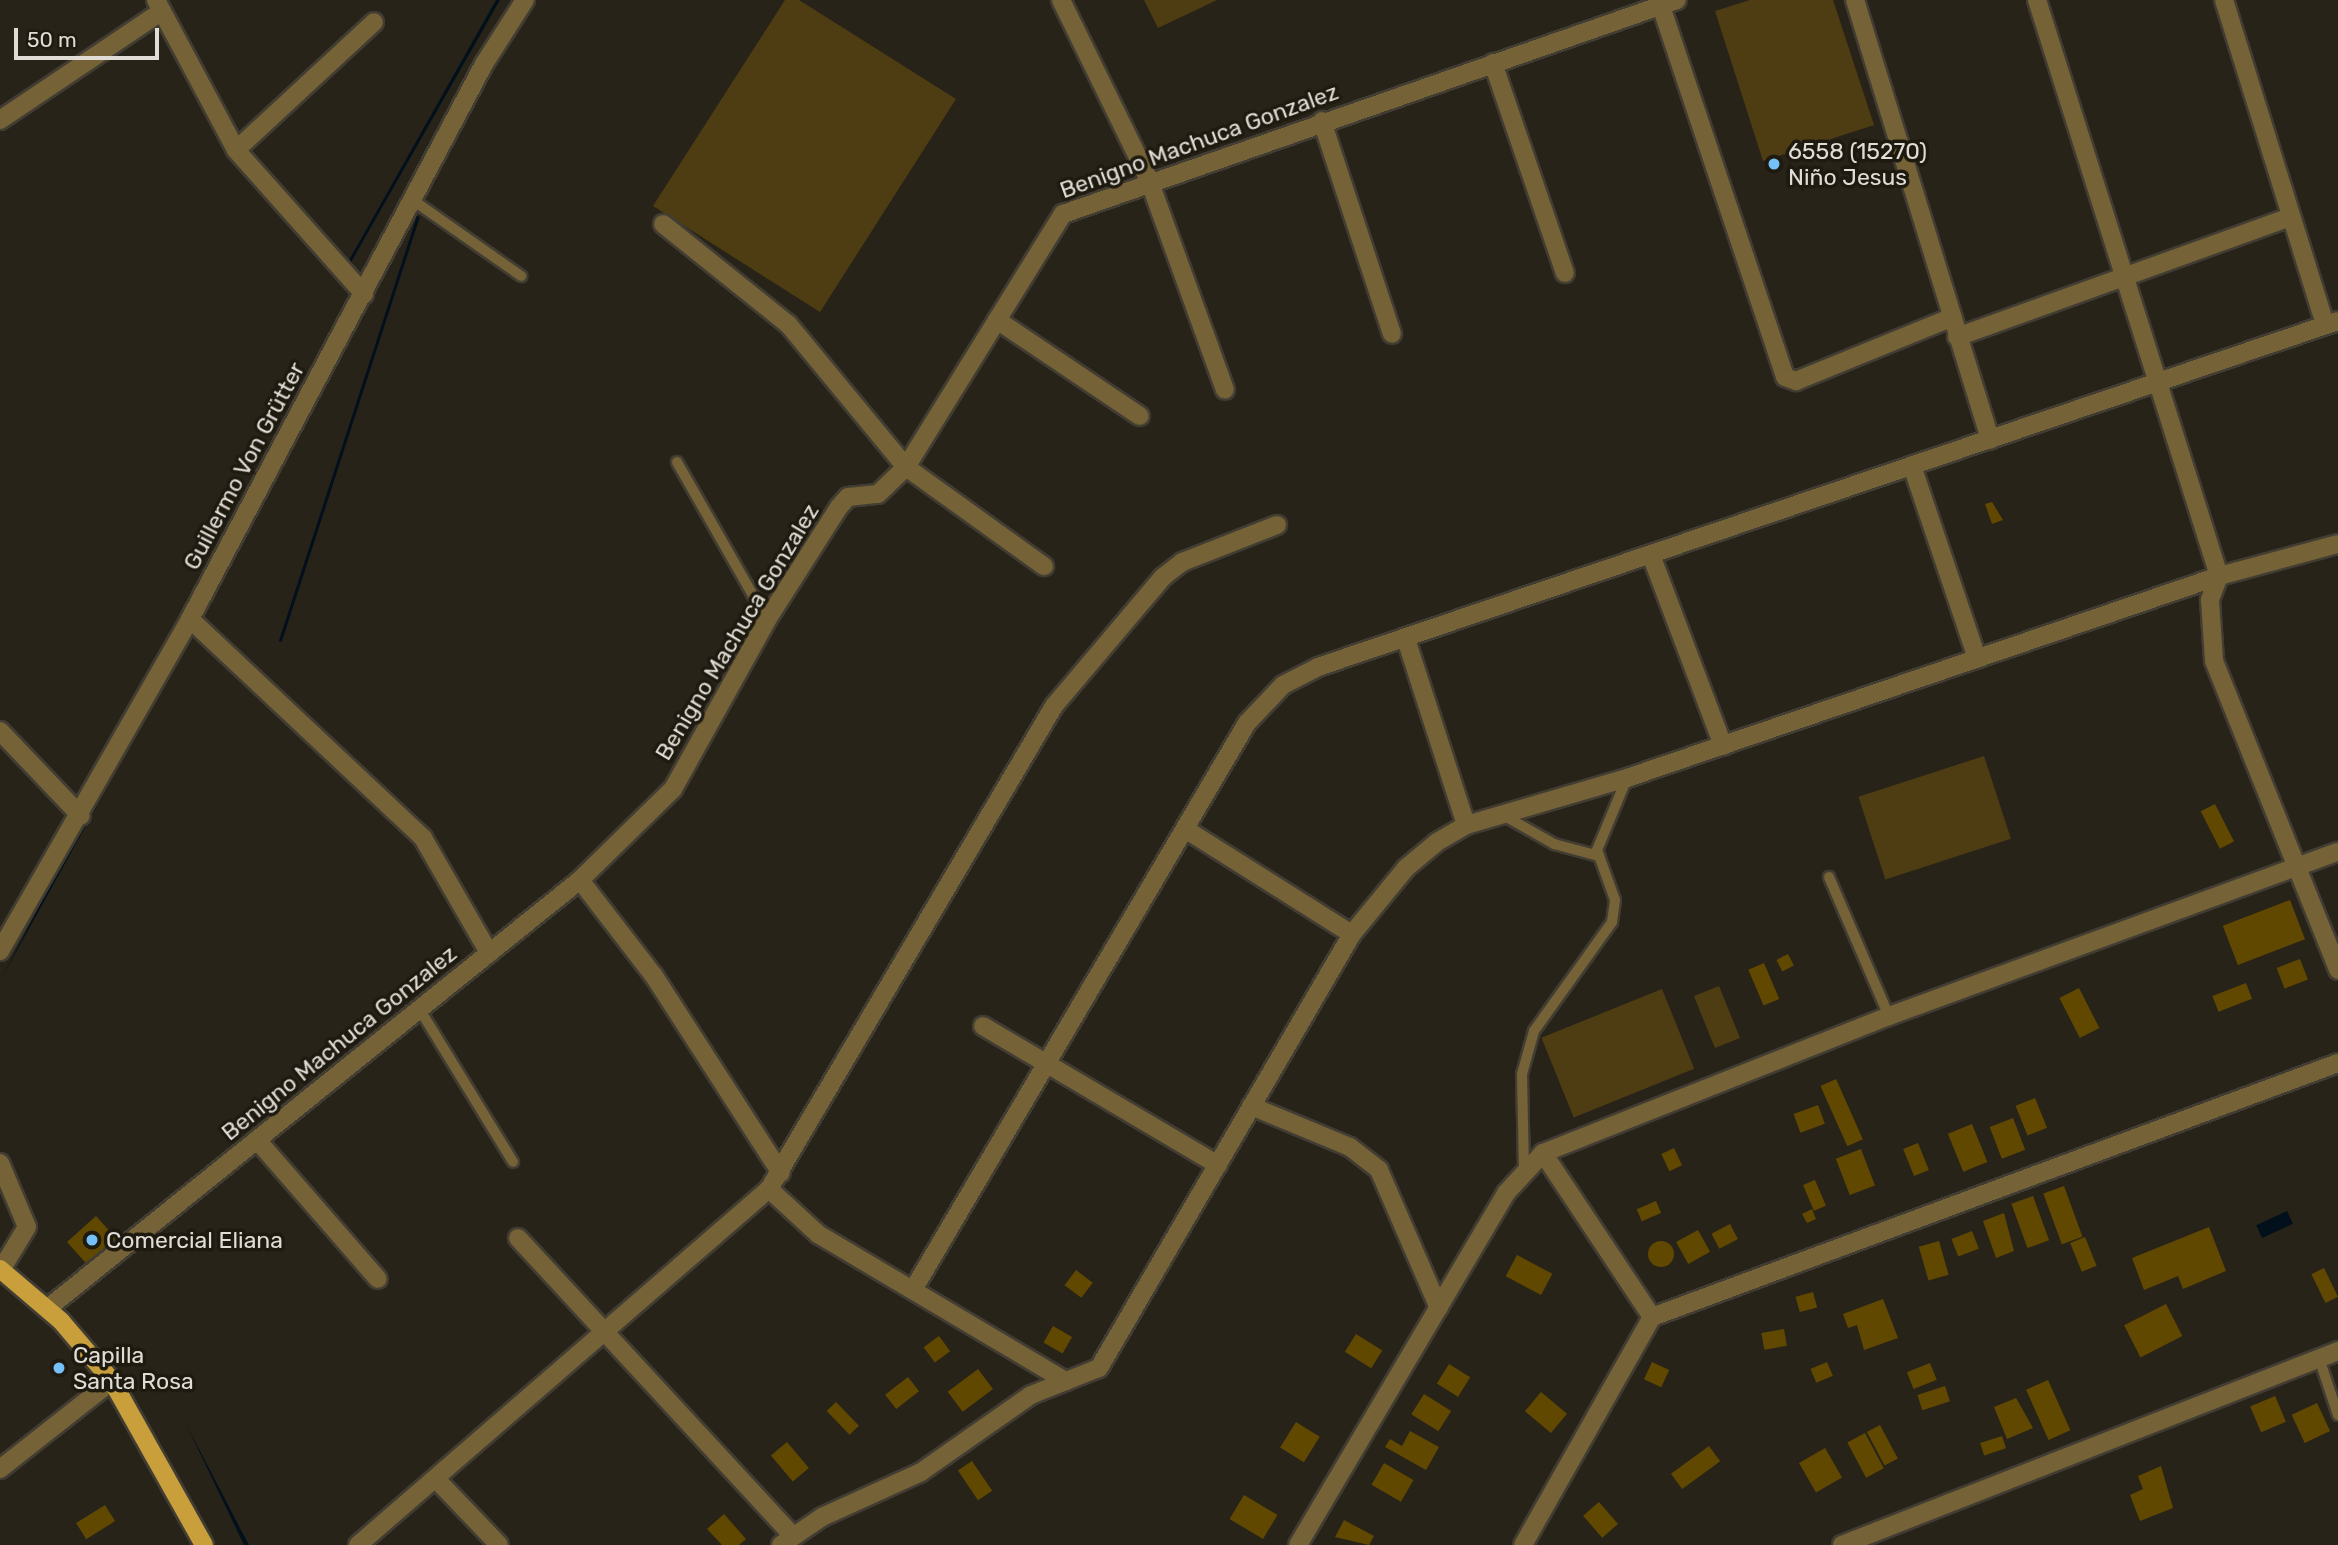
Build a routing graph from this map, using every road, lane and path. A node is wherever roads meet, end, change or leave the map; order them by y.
1 (525, 0) edge
2 (1061, 0) edge
3 (1855, 0) edge
4 (2037, 0) edge
5 (2224, 0) edge
6 (1669, 3) edge
7 (159, 6) edge
8 (374, 22) dead end
9 (1493, 63) junction
10 (0, 120) edge
11 (1322, 121) junction
12 (236, 150) junction
13 (1149, 180) junction
14 (414, 201) junction
15 (2291, 217) junction
16 (663, 224) dead end
17 (1565, 273) dead end
18 (521, 276) dead end
19 (2124, 277) junction
20 (364, 294) junction
21 (1950, 317) junction
22 (997, 320) junction
23 (2332, 323) edge
24 (1392, 334) dead end
25 (1956, 337) junction
26 (2157, 382) junction
27 (1225, 390) dead end
28 (1140, 416) dead end
29 (1990, 440) junction
30 (677, 462) dead end
31 (1912, 466) junction
32 (906, 467) junction
33 (1277, 525) dead end
34 (2338, 544) edge
35 (1651, 555) junction
36 (1044, 566) dead end
37 (2219, 576) junction
38 (190, 619) junction
39 (767, 620) junction
40 (1406, 639) junction
41 (1977, 658) junction
42 (0, 731) edge
43 (1723, 746) junction
44 (1627, 778) junction
45 (1503, 814) junction
46 (81, 816) junction
47 (1466, 825) junction
48 (1185, 829) junction
49 (2338, 852) edge
50 (1599, 856) junction
51 (2297, 867) junction
52 (1829, 877) dead end
53 (580, 880) junction
54 (1352, 934) junction
55 (0, 951) edge
56 (489, 953) junction
57 (2338, 970) edge
58 (420, 1010) junction
59 (1889, 1016) junction
60 (983, 1026) dead end
61 (2338, 1063) edge
62 (1046, 1065) junction
63 (1251, 1106) junction
64 (257, 1140) junction
65 (1543, 1153) junction
66 (513, 1162) dead end
67 (0, 1163) edge
68 (1218, 1165) junction
69 (1524, 1170) junction
70 (781, 1173) junction
71 (769, 1189) junction
72 (518, 1238) dead end
73 (1, 1269) edge
74 (378, 1279) dead end
75 (913, 1290) junction
76 (48, 1308) junction
77 (1439, 1308) junction
78 (1652, 1317) junction
79 (602, 1335) junction
80 (2338, 1350) edge
81 (2319, 1357) junction
82 (112, 1381) junction
83 (1066, 1381) junction
84 (2338, 1415) edge
85 (0, 1469) edge
86 (436, 1479) junction
87 (786, 1540) edge
88 (204, 1545) edge
89 (358, 1545) edge
90 (499, 1545) edge
91 (1298, 1545) edge
92 (1523, 1545) edge
93 (1842, 1545) edge

1 - 14 street, Guillermo Von Grütter
2 - 13 street
3 - 21 street
4 - 19 street
5 - 15 street
6 - 9 street, Benigno Machuca Gonzalez
6 - 21 street
7 - 10 street
7 - 12 street
8 - 12 street
9 - 11 street, Benigno Machuca Gonzalez
9 - 17 street
11 - 13 street, Benigno Machuca Gonzalez
11 - 24 street
12 - 20 street
13 - 22 street, Benigno Machuca Gonzalez
13 - 27 street
14 - 18 lane
14 - 20 street, Guillermo Von Grütter
15 - 19 street
15 - 23 street
16 - 32 street
19 - 25 street
19 - 26 street
20 - 38 street, Guillermo Von Grütter
21 - 25 street
22 - 28 street
22 - 32 street, Benigno Machuca Gonzalez
23 - 26 street
25 - 29 street
26 - 29 street
26 - 37 street
29 - 31 street
30 - 39 lane
31 - 35 street
31 - 41 street
32 - 36 street
32 - 39 street, Benigno Machuca Gonzalez
33 - 70 street
34 - 37 street
35 - 40 street
35 - 43 street
37 - 41 street
37 - 51 street
38 - 46 street, Guillermo Von Grütter
38 - 56 street
39 - 53 street, Benigno Machuca Gonzalez
40 - 47 street
40 - 48 street
41 - 43 street
42 - 46 street
43 - 44 street
44 - 45 street
44 - 50 lane
45 - 47 street
45 - 50 lane
46 - 55 street, Guillermo Von Grütter
47 - 54 street
48 - 54 street
48 - 62 street
49 - 51 street
50 - 69 lane
51 - 57 street
51 - 59 street
52 - 59 lane
53 - 56 street, Benigno Machuca Gonzalez
53 - 70 street
54 - 63 street
56 - 58 street, Benigno Machuca Gonzalez
58 - 64 street, Benigno Machuca Gonzalez
58 - 66 lane
59 - 65 street
60 - 62 street
61 - 78 street
62 - 68 street
62 - 75 street
63 - 68 street
63 - 77 street
64 - 74 street
64 - 76 street, Benigno Machuca Gonzalez
65 - 69 street
65 - 78 street
67 - 73 street
68 - 83 street
69 - 77 street
70 - 71 street
71 - 75 street
71 - 79 street
72 - 79 street
73 - 76 main road
75 - 83 street
76 - 82 main road
77 - 91 street
78 - 92 street
79 - 86 street
79 - 87 street
80 - 81 street
81 - 84 lane
81 - 93 street
82 - 85 street
82 - 88 main road
83 - 87 street
86 - 89 street
86 - 90 street

